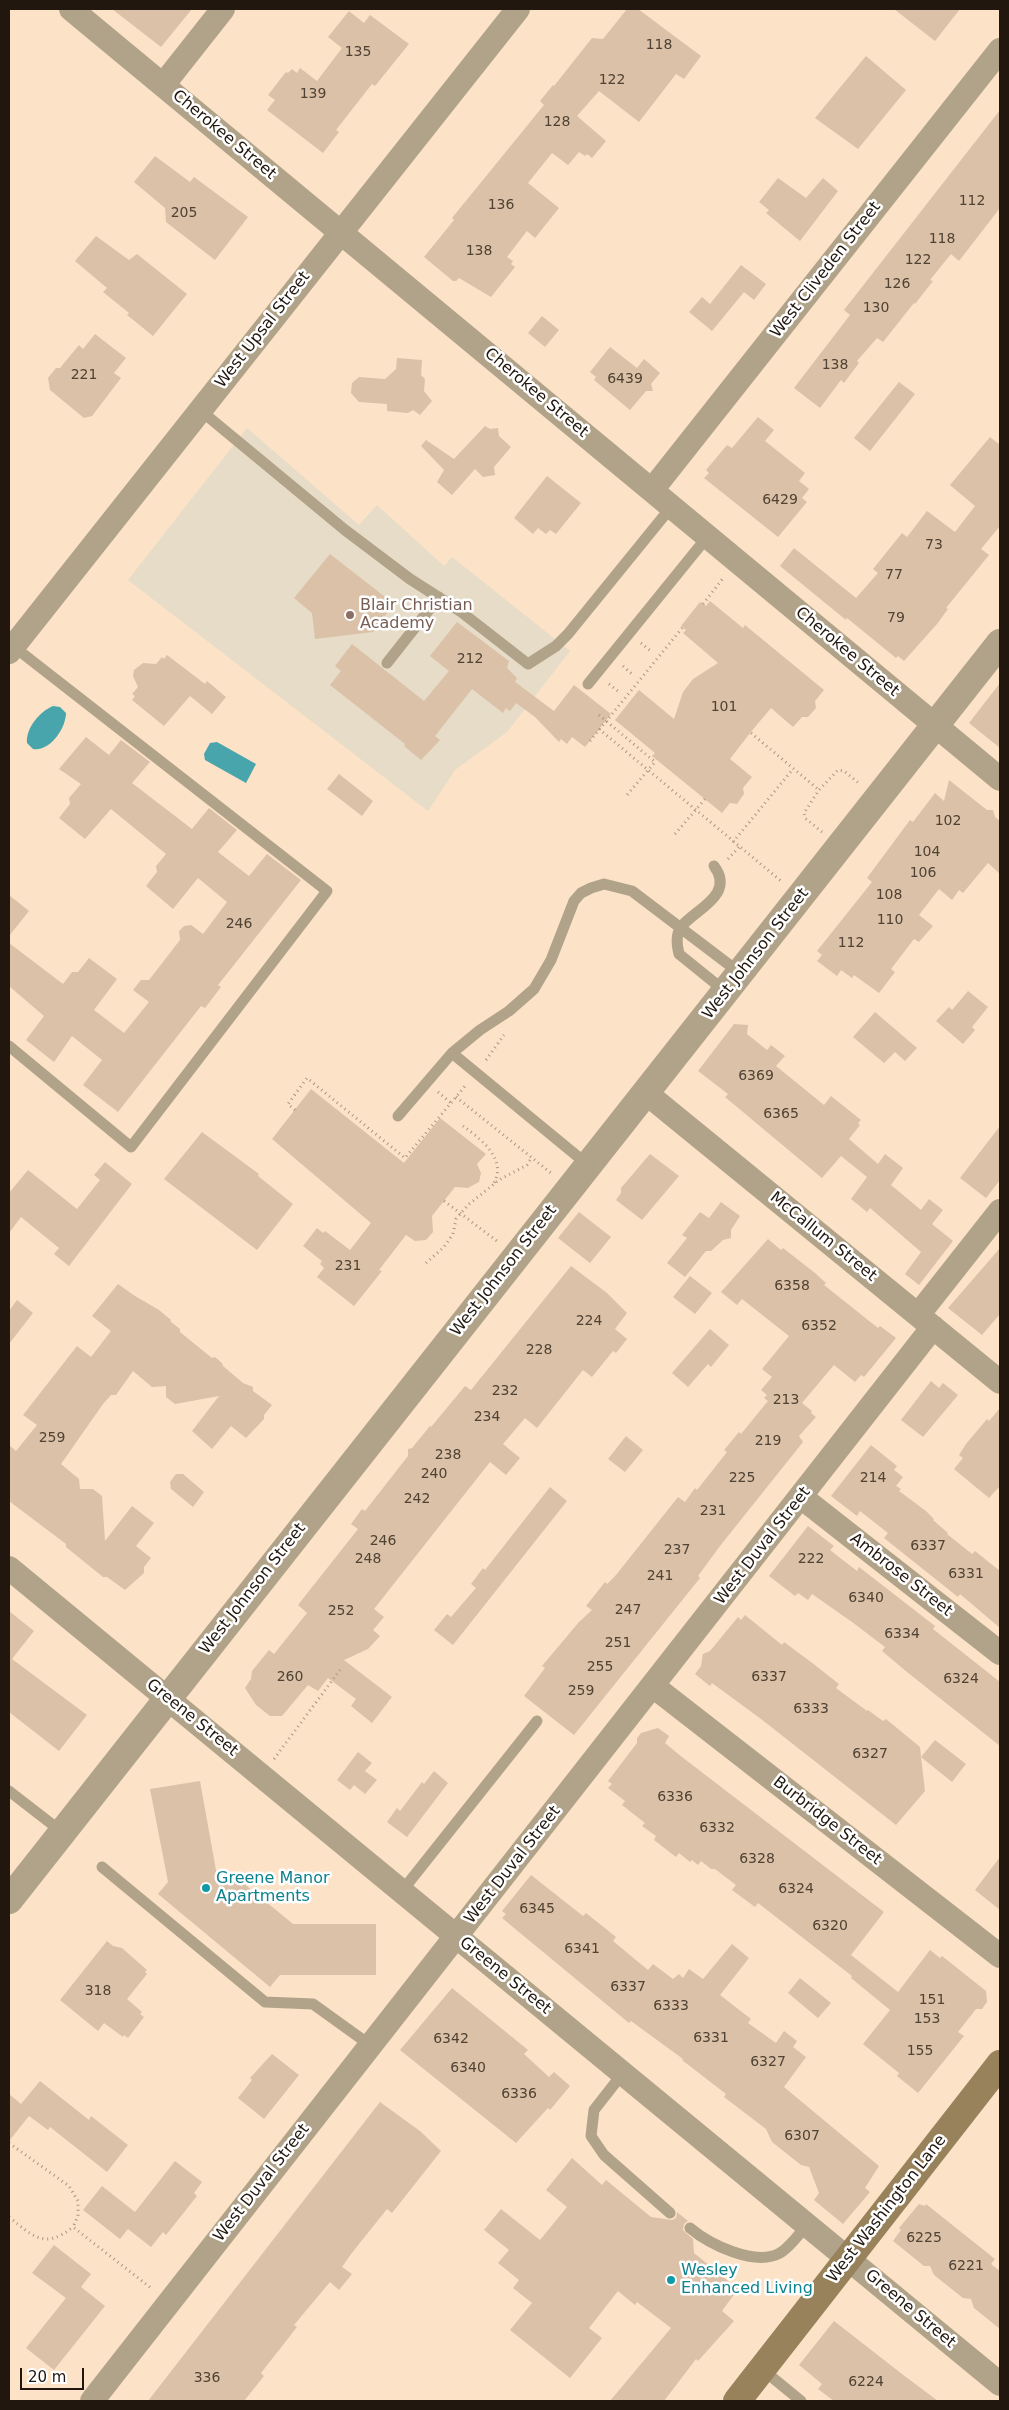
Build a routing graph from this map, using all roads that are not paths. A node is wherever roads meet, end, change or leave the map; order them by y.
1 (71, 9) edge
2 (223, 9) edge
3 (518, 9) edge
4 (1000, 50) edge
5 (163, 85) junction
6 (341, 232) junction
7 (200, 410) junction
8 (652, 490) junction
9 (672, 506) junction
10 (708, 536) junction
11 (439, 597) junction
12 (1000, 643) edge
13 (11, 649) edge
14 (387, 663) dead end
15 (588, 684) dead end
16 (935, 725) junction
17 (1000, 779) edge
18 (714, 866) dead end
19 (680, 928) junction
20 (733, 982) junction
21 (9, 1046) edge
22 (452, 1053) junction
23 (646, 1093) junction
24 (398, 1116) dead end
25 (588, 1166) junction
26 (1000, 1211) edge
27 (926, 1321) junction
28 (1000, 1382) edge
29 (801, 1497) junction
30 (9, 1568) edge
31 (1000, 1653) edge
32 (653, 1686) junction
33 (168, 1698) junction
34 (537, 1721) dead end
35 (9, 1791) edge
36 (62, 1832) junction
37 (102, 1867) dead end
38 (402, 1891) junction
39 (9, 1900) edge
40 (456, 1936) junction
41 (1000, 1956) edge
42 (370, 2045) junction
43 (1000, 2064) edge
44 (623, 2073) junction
45 (670, 2213) dead end
46 (807, 2225) junction
47 (690, 2228) dead end
48 (848, 2258) junction
49 (762, 2369) junction
50 (1000, 2384) edge
51 (92, 2401) edge
52 (737, 2401) edge
53 (801, 2401) edge

1 - 5 street, Cherokee Street
2 - 5 street
3 - 6 street, West Upsal Street
4 - 8 street, West Cliveden Street
5 - 6 street, Cherokee Street
6 - 7 street, West Upsal Street
6 - 8 street, Cherokee Street
7 - 11 lane
7 - 13 street, West Upsal Street
8 - 9 street, Cherokee Street
9 - 10 street, Cherokee Street
9 - 11 lane
10 - 15 lane
10 - 16 street, Cherokee Street
11 - 14 lane
12 - 16 street, West Johnson Street
13 - 21 lane
16 - 17 street, Cherokee Street
16 - 20 street, West Johnson Street
18 - 19 lane
19 - 20 lane
19 - 20 lane
19 - 22 lane
20 - 23 street, West Johnson Street
22 - 24 lane
22 - 25 lane
23 - 25 street, West Johnson Street
23 - 27 street, McCallum Street
25 - 33 street, West Johnson Street
26 - 27 street, West Duval Street
27 - 28 street, McCallum Street
27 - 29 street, West Duval Street
29 - 31 street, Ambrose Street
29 - 32 street, West Duval Street
30 - 33 street, Greene Street
32 - 40 street, West Duval Street
32 - 41 street, Burbridge Street
33 - 36 street, West Johnson Street
33 - 38 street, Greene Street
34 - 38 lane
35 - 36 lane
36 - 39 street, West Johnson Street
37 - 42 lane
38 - 40 street, Greene Street
40 - 42 street, West Duval Street
40 - 44 street, Greene Street
42 - 51 street, West Duval Street
43 - 48 main road, West Washington Lane
44 - 45 lane
44 - 46 street, Greene Street
46 - 47 lane
46 - 48 street, Greene Street
48 - 49 main road, West Washington Lane
48 - 50 street, Greene Street
49 - 52 main road, West Washington Lane
49 - 53 lane

